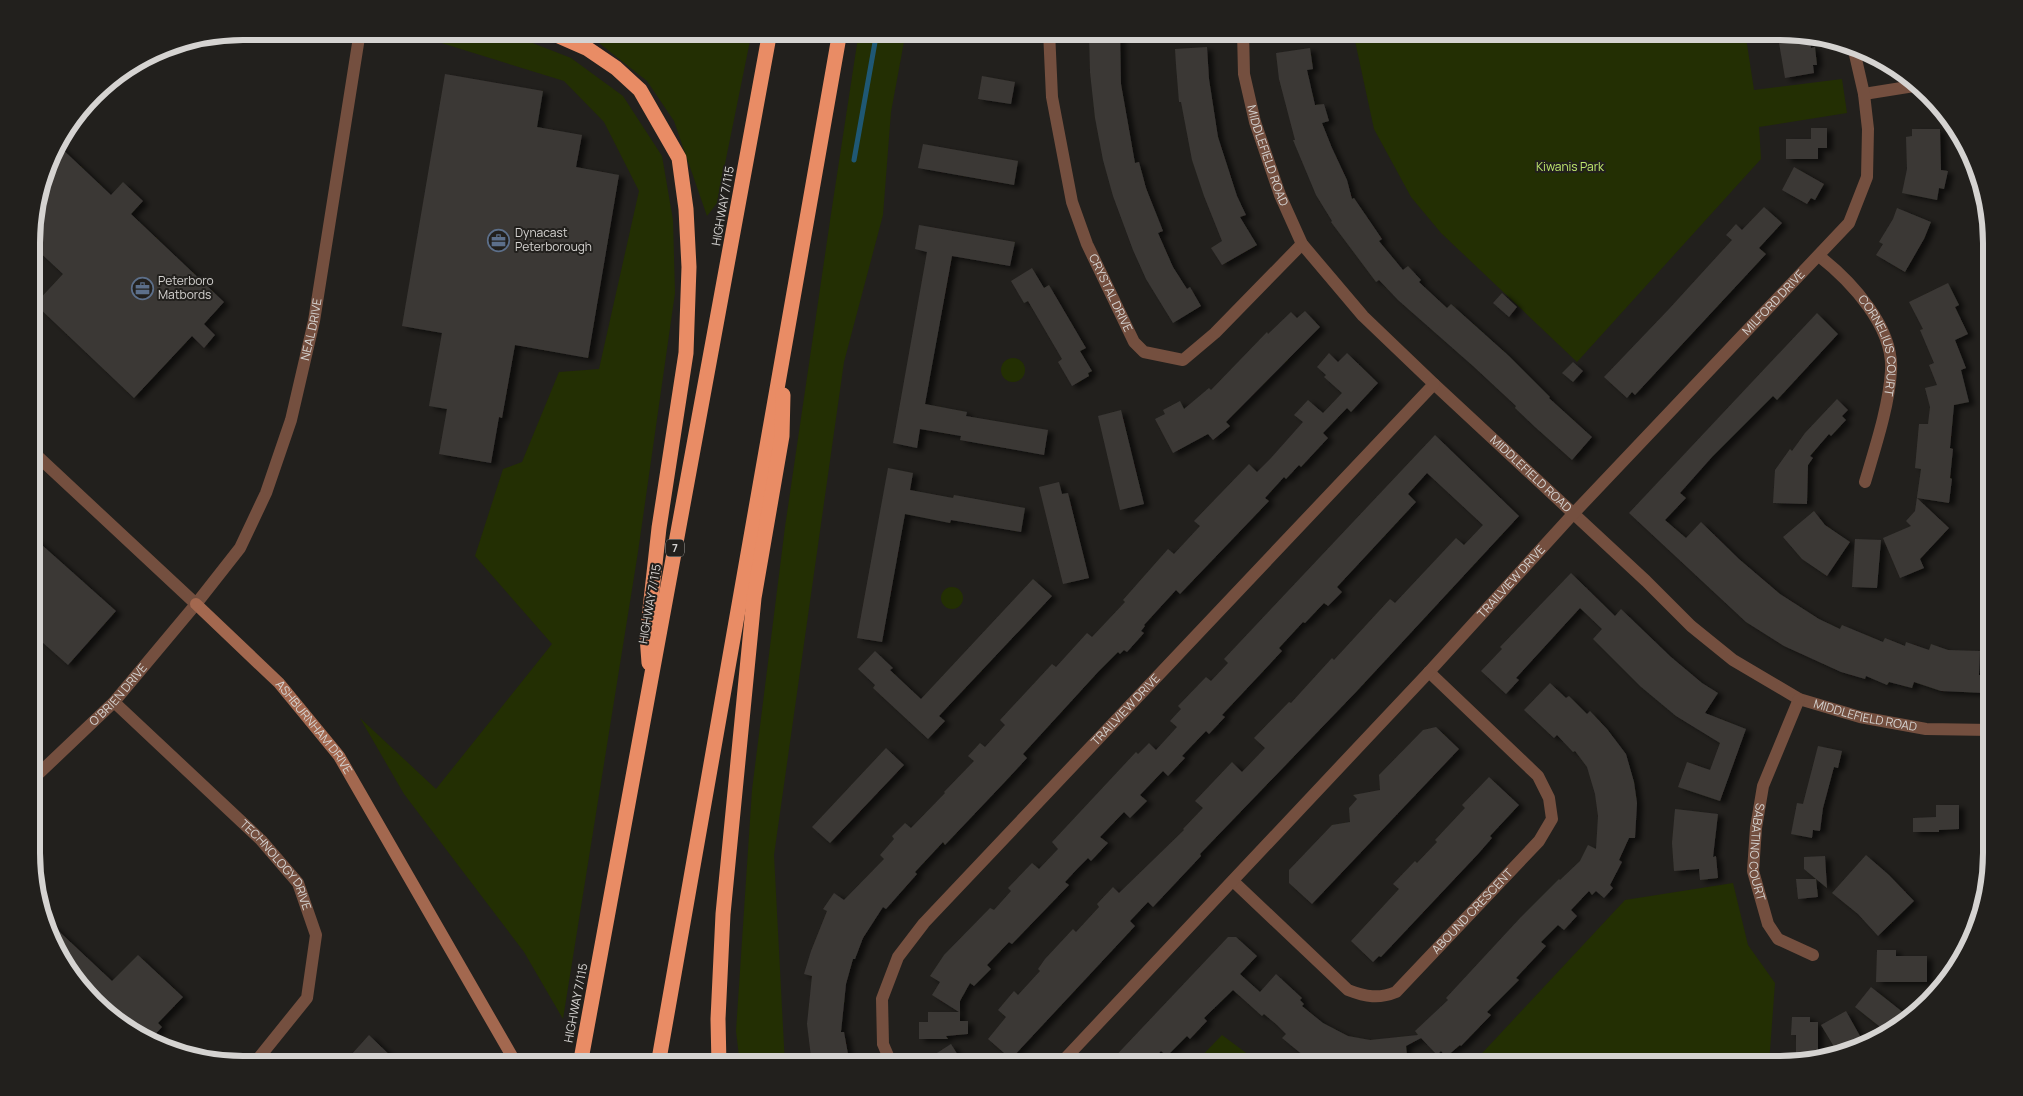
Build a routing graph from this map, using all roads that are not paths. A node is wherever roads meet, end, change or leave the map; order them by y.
1 (359, 40) edge
2 (569, 40) edge
3 (768, 40) edge
4 (838, 40) edge
5 (1049, 40) edge
6 (1243, 40) edge
7 (1855, 54) edge
8 (1910, 87) edge
9 (1864, 94) junction
10 (1302, 244) junction
11 (1818, 256) junction
12 (784, 346) junction
13 (1434, 384) junction
14 (40, 459) edge
15 (1865, 482) dead end
16 (1573, 514) junction
17 (196, 604) junction
18 (1429, 672) junction
19 (650, 685) junction
20 (1799, 699) junction
21 (114, 702) junction
22 (1983, 730) edge
23 (40, 772) edge
24 (1233, 881) junction
25 (1813, 955) dead end
26 (262, 1056) edge
27 (512, 1056) edge
28 (582, 1056) edge
29 (660, 1056) edge
30 (720, 1056) edge
31 (888, 1056) edge
32 (1067, 1056) edge

1 - 17 street, NEAL DRIVE
2 - 19 highway
3 - 19 highway, HIGHWAY 7/115 / 7
4 - 12 highway
5 - 10 street, CRYSTAL DRIVE
6 - 10 street, MIDDLEFIELD ROAD
7 - 9 street, MILFORD DRIVE
8 - 9 street
9 - 11 street, MILFORD DRIVE
10 - 13 street, MIDDLEFIELD ROAD
11 - 15 street, CORNELIUS COURT
11 - 16 street, MILFORD DRIVE
12 - 29 highway
12 - 30 highway
13 - 16 street, MIDDLEFIELD ROAD
13 - 31 street, TRAILVIEW DRIVE
14 - 17 street, ASHBURNHAM DRIVE
16 - 18 street, TRAILVIEW DRIVE
16 - 20 street, MIDDLEFIELD ROAD
17 - 21 street, O'BRIEN DRIVE
17 - 27 main road, ASHBURNHAM DRIVE
18 - 24 street, TRAILVIEW DRIVE
18 - 24 street, ABOUND CRESCENT
19 - 28 highway, HIGHWAY 7/115 / 7
20 - 22 street, MIDDLEFIELD ROAD
20 - 25 street, SABATINO COURT
21 - 23 street, O'BRIEN DRIVE
21 - 26 street, TECHNOLOGY DRIVE
24 - 32 street, TRAILVIEW DRIVE

